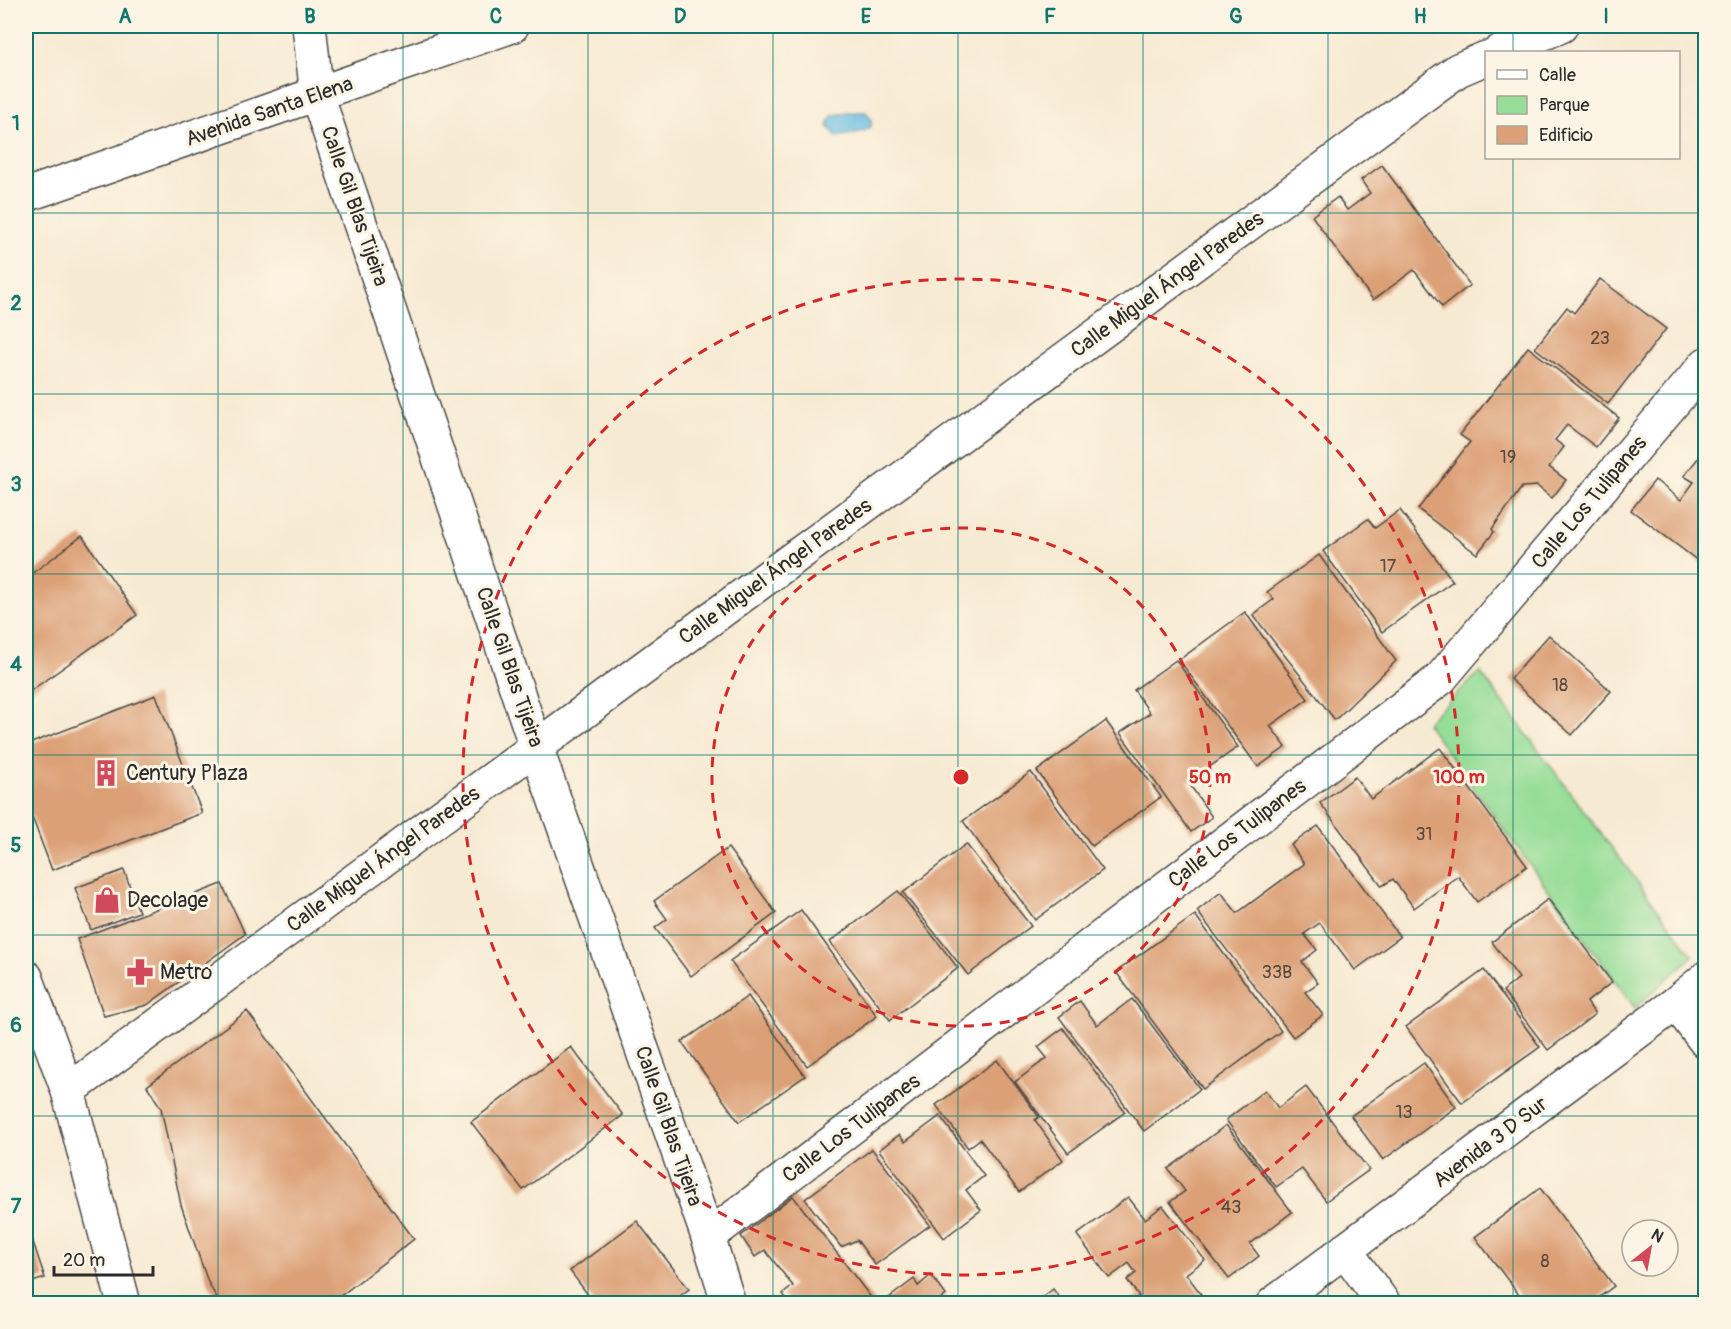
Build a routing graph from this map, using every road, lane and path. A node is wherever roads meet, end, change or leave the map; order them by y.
1 (309, 26) edge
2 (512, 26) edge
3 (1561, 26) edge
4 (1500, 51) edge
5 (1485, 58) edge
6 (317, 95) junction
7 (26, 195) edge
8 (1706, 364) edge
9 (536, 747) junction
10 (26, 977) edge
11 (1706, 978) edge
12 (1676, 1003) junction
13 (1706, 1041) edge
14 (68, 1091) junction
15 (708, 1237) junction
16 (1345, 1250) junction
17 (124, 1304) edge
18 (729, 1304) edge
19 (1273, 1304) edge
20 (1384, 1304) edge

1 - 6 street, Calle Gil Blas Tijeira
2 - 6 street, Avenida Santa Elena
3 - 4 street
5 - 9 street, Calle Miguel Ángel Paredes
6 - 7 street, Avenida Santa Elena
6 - 9 street, Calle Gil Blas Tijeira
8 - 15 street, Calle Los Tulipanes
9 - 14 street, Calle Miguel Ángel Paredes
9 - 15 street, Calle Gil Blas Tijeira
10 - 14 street
11 - 12 street, Avenida 3 D Sur
12 - 13 street
12 - 16 street, Avenida 3 D Sur
14 - 17 street
15 - 18 street, Calle Gil Blas Tijeira
16 - 19 street, Avenida 3 D Sur
16 - 20 street

